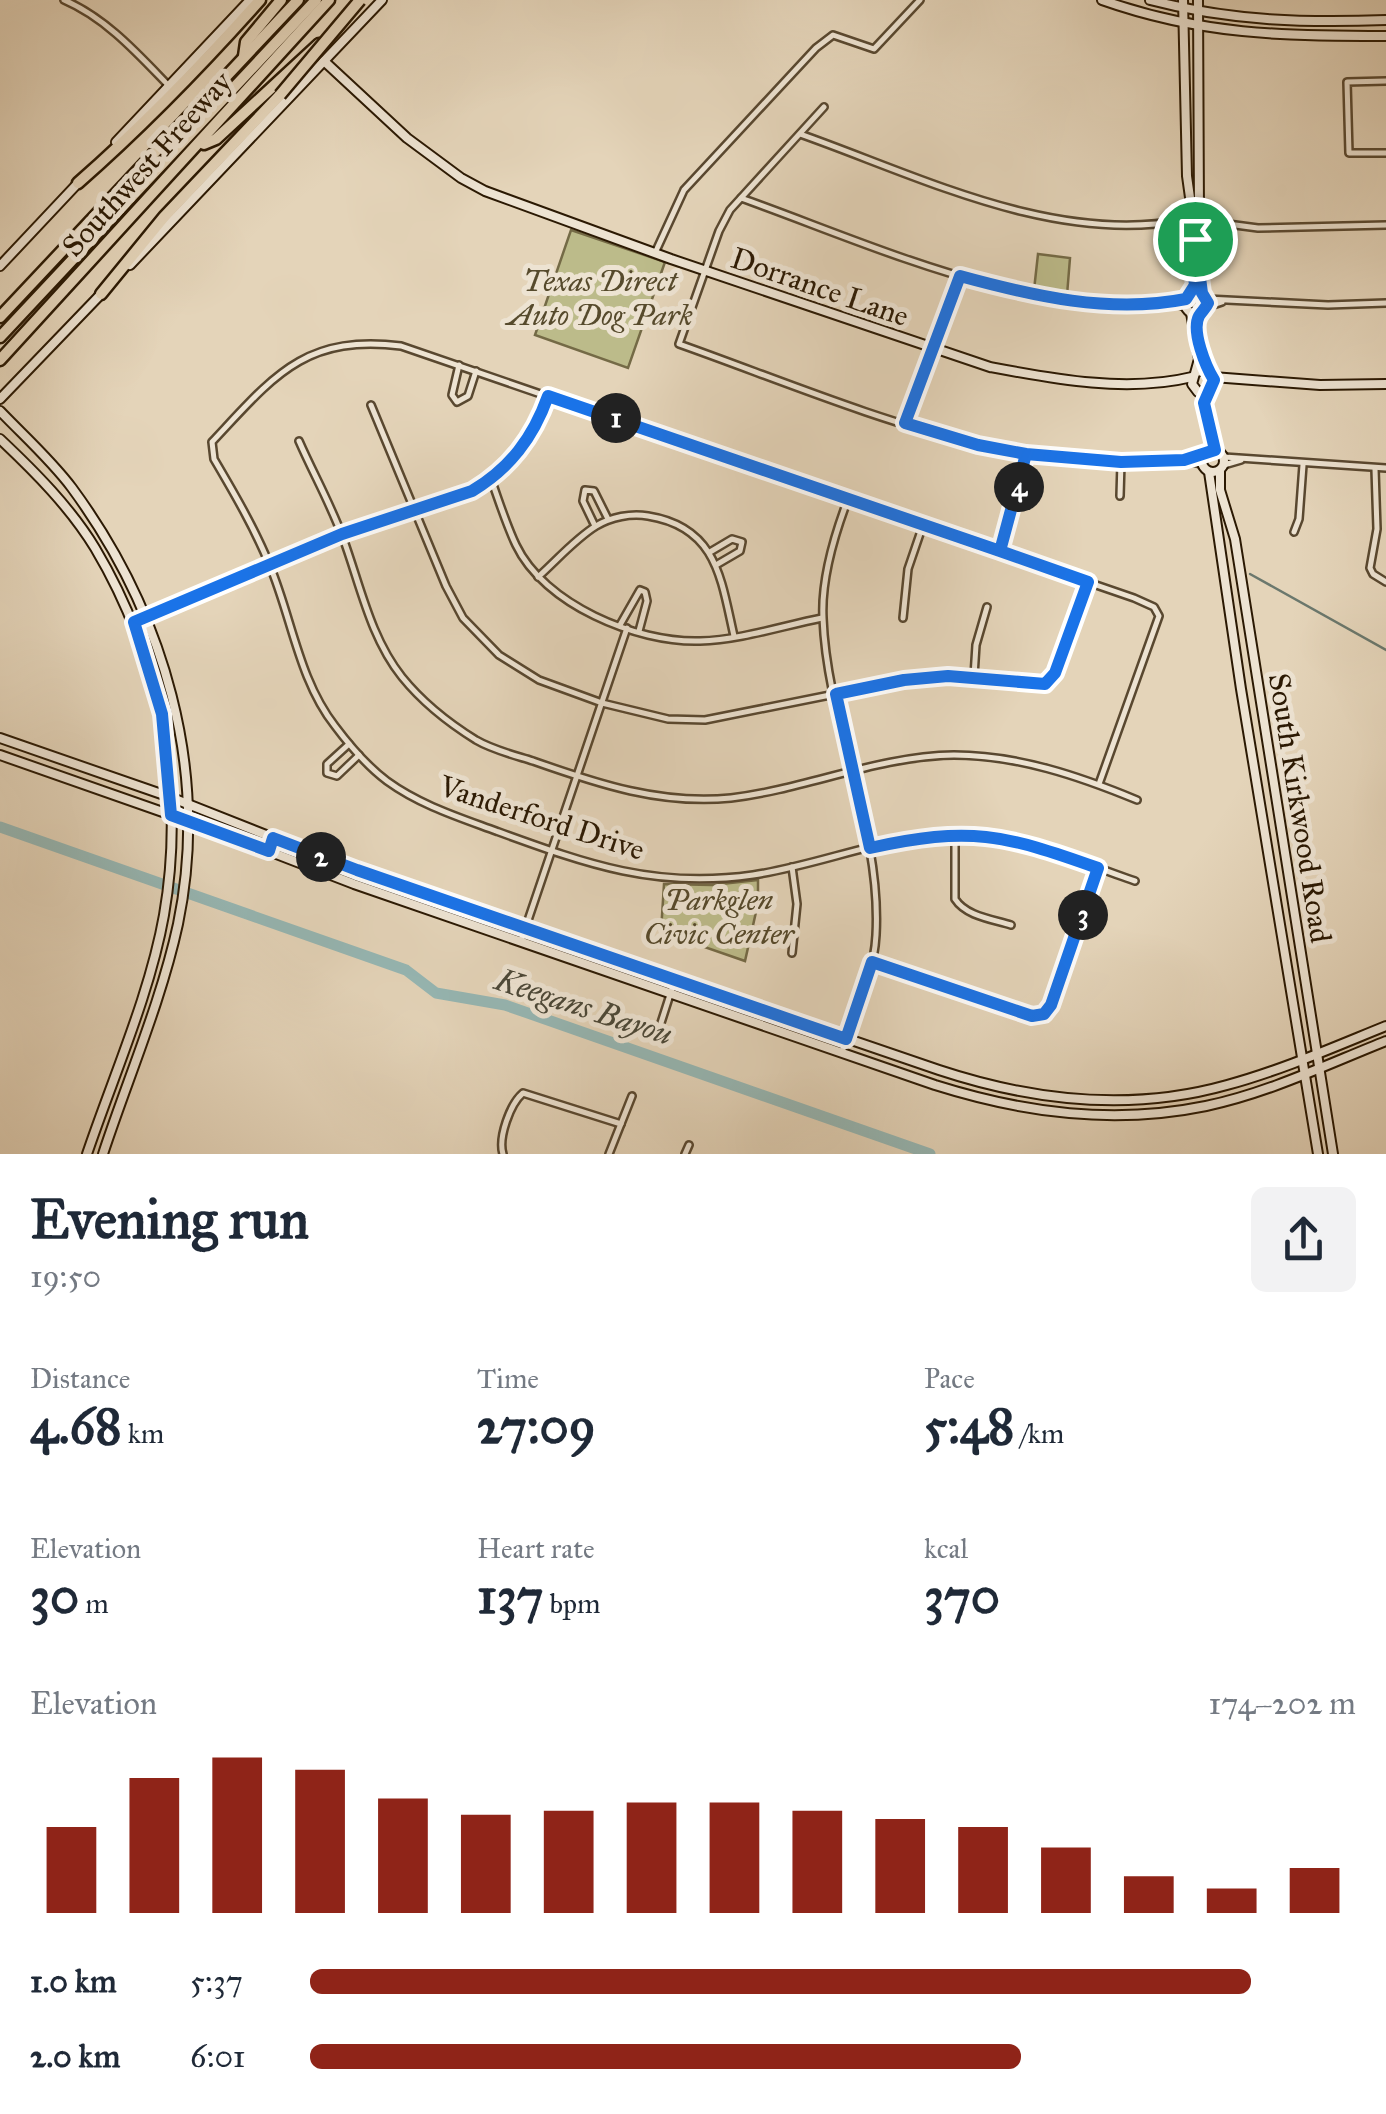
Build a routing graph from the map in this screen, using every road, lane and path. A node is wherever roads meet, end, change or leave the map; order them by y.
1 (64, 0) edge
2 (250, 0) edge
3 (260, 0) edge
4 (281, 0) edge
5 (298, 0) edge
6 (316, 0) edge
7 (329, 0) edge
8 (360, 0) edge
9 (368, 0) edge
10 (382, 0) edge
11 (920, 0) edge
12 (1102, 0) edge
13 (1150, 0) edge
14 (1198, 0) edge
15 (1182, 4) edge
16 (1198, 13) junction
17 (1386, 20) edge
18 (1183, 24) junction
19 (1198, 26) junction
20 (1386, 36) edge
21 (243, 58) junction
22 (324, 61) junction
23 (1386, 82) edge
24 (169, 86) junction
25 (824, 107) dead end
26 (800, 134) junction
27 (194, 149) junction
28 (1386, 153) edge
29 (78, 182) junction
30 (741, 198) junction
31 (1194, 224) junction
32 (1386, 225) edge
33 (655, 252) junction
34 (0, 266) edge
35 (706, 270) junction
36 (960, 276) junction
37 (100, 294) junction
38 (1196, 303) junction
39 (1386, 303) edge
40 (0, 318) edge
41 (0, 337) edge
42 (932, 350) junction
43 (0, 360) edge
44 (460, 365) junction
45 (476, 371) junction
46 (1202, 381) junction
47 (1386, 384) edge
48 (5, 386) edge
49 (548, 396) junction
50 (0, 399) edge
51 (372, 405) dead end
52 (0, 411) edge
53 (905, 423) junction
54 (0, 440) edge
55 (299, 442) dead end
56 (1026, 454) junction
57 (1208, 459) junction
58 (1121, 462) junction
59 (1222, 464) junction
60 (1303, 465) junction
61 (1375, 468) junction
62 (1386, 468) edge
63 (492, 479) junction
64 (1120, 496) dead end
65 (848, 499) junction
66 (416, 509) junction
67 (609, 520) junction
68 (595, 526) junction
69 (923, 526) junction
70 (1294, 532) dead end
71 (342, 534) junction
72 (106, 539) junction
73 (1236, 539) junction
74 (1220, 540) junction
75 (94, 546) junction
76 (1000, 551) junction
77 (710, 552) junction
78 (270, 564) junction
79 (716, 565) junction
80 (538, 577) junction
81 (1088, 582) junction
82 (1386, 582) edge
83 (987, 607) dead end
84 (148, 616) junction
85 (823, 618) junction
86 (904, 618) dead end
87 (134, 622) junction
88 (1232, 624) junction
89 (1248, 624) junction
90 (624, 626) junction
91 (639, 631) junction
92 (734, 636) junction
93 (974, 676) junction
94 (1257, 686) junction
95 (170, 687) junction
96 (1241, 689) junction
97 (155, 690) junction
98 (836, 694) junction
99 (602, 703) junction
100 (0, 738) edge
101 (349, 744) junction
102 (0, 755) edge
103 (359, 755) junction
104 (60, 759) junction
105 (1272, 771) junction
106 (852, 772) junction
107 (56, 774) junction
108 (1256, 775) junction
109 (576, 777) junction
110 (1099, 784) junction
111 (170, 797) junction
112 (1137, 800) dead end
113 (187, 804) junction
114 (171, 815) junction
115 (187, 820) junction
116 (955, 833) junction
117 (273, 838) junction
118 (1284, 842) junction
119 (870, 848) junction
120 (269, 851) junction
121 (552, 851) junction
122 (1267, 851) junction
123 (792, 866) junction
124 (1098, 868) junction
125 (1134, 881) dead end
126 (406, 887) junction
127 (403, 901) junction
128 (1296, 921) junction
129 (1011, 924) dead end
130 (1280, 924) junction
131 (525, 928) junction
132 (521, 942) junction
133 (792, 953) dead end
134 (872, 962) junction
135 (147, 977) junction
136 (675, 980) junction
137 (162, 981) junction
138 (671, 993) junction
139 (660, 1026) dead end
140 (1386, 1026) edge
141 (846, 1039) junction
142 (1386, 1041) edge
143 (842, 1052) junction
144 (1316, 1054) junction
145 (1304, 1058) junction
146 (1318, 1068) junction
147 (1306, 1073) junction
148 (1010, 1090) junction
149 (632, 1096) dead end
150 (1071, 1099) junction
151 (1008, 1105) junction
152 (101, 1114) junction
153 (1070, 1114) junction
154 (114, 1119) junction
155 (621, 1124) junction
156 (689, 1144) dead end
157 (86, 1154) edge
158 (102, 1154) edge
159 (503, 1154) edge
160 (610, 1154) edge
161 (686, 1154) edge
162 (1318, 1154) edge
163 (1333, 1154) edge

1 - 24 street
2 - 24 main road
3 - 29 highway
4 - 21 highway
5 - 21 highway, Southwest Freeway
6 - 41 highway
7 - 27 highway, Southwest Freeway
8 - 37 highway, bridge
9 - 27 highway
10 - 22 main road
11 - 33 street
12 - 18 main road
13 - 15 main road
14 - 16 main road, South Kirkwood Road
15 - 16 main road
15 - 18 main road, South Kirkwood Road
16 - 17 main road
16 - 19 main road, South Kirkwood Road
18 - 19 main road
18 - 31 main road, South Kirkwood Road
19 - 20 main road
19 - 31 main road, South Kirkwood Road
21 - 40 highway, Southwest Freeway
22 - 33 main road, Dorrance Lane
22 - 37 main road
23 - 28 street
24 - 29 main road
25 - 26 street
26 - 30 street
26 - 31 street
27 - 43 highway, Southwest Freeway
29 - 34 main road
30 - 35 street
30 - 36 street
31 - 32 street
31 - 38 main road, South Kirkwood Road
33 - 35 main road, Dorrance Lane
35 - 42 main road, Dorrance Lane
35 - 53 street
36 - 38 street
36 - 42 street
37 - 48 main road
38 - 39 street
38 - 46 main road, South Kirkwood Road
42 - 46 main road, Dorrance Lane
42 - 53 street
44 - 45 street
44 - 45 street
44 - 78 street, Vanderford Drive
45 - 49 street
46 - 47 main road, Dorrance Lane
46 - 57 main road, South Kirkwood Road
48 - 50 main road
49 - 63 street
49 - 65 street
51 - 66 street
52 - 72 main road
53 - 56 street
54 - 75 main road
55 - 71 street
56 - 58 street
56 - 76 street
57 - 58 street
57 - 59 main road
57 - 59 main road
57 - 74 main road, South Kirkwood Road
58 - 64 street
59 - 60 street
59 - 73 main road, South Kirkwood Road
60 - 61 street
60 - 70 street
61 - 62 street
61 - 82 street
63 - 66 street
63 - 80 street
65 - 69 street
65 - 85 street
66 - 71 street
66 - 99 street
67 - 68 street
67 - 68 street
67 - 77 street
68 - 80 street
69 - 76 street
69 - 86 street
71 - 78 street
71 - 109 street
72 - 75 main road
72 - 84 main road
73 - 74 main road
73 - 89 main road, South Kirkwood Road
74 - 88 main road, South Kirkwood Road
75 - 87 main road
76 - 81 street
77 - 79 street
77 - 79 street
78 - 84 street
78 - 101 street, Vanderford Drive
79 - 92 street
80 - 90 street
81 - 93 street
81 - 110 street
83 - 93 street
84 - 87 street
84 - 95 main road
85 - 92 street
85 - 98 street
87 - 97 main road
88 - 89 main road
88 - 96 main road, South Kirkwood Road
89 - 94 main road, South Kirkwood Road
90 - 91 street
90 - 91 street
90 - 99 street
91 - 92 street
93 - 98 street
94 - 96 main road
94 - 105 main road, South Kirkwood Road
95 - 97 main road
95 - 113 main road
96 - 108 main road, South Kirkwood Road
97 - 111 main road
98 - 99 street
98 - 106 street
99 - 109 street
100 - 104 main road
101 - 103 street, Vanderford Drive
101 - 103 street
102 - 107 main road
103 - 121 street, Vanderford Drive
104 - 107 main road
104 - 111 main road
105 - 108 main road
105 - 118 main road, South Kirkwood Road
106 - 109 street
106 - 110 street
106 - 119 street
107 - 114 main road
108 - 122 main road, South Kirkwood Road
109 - 121 street
110 - 112 street
111 - 113 main road
111 - 114 main road
113 - 115 main road
113 - 117 main road
114 - 115 main road
114 - 135 main road
115 - 120 main road
115 - 137 main road
116 - 119 street, Vanderford Drive
116 - 124 street, Vanderford Drive
116 - 129 street
117 - 120 main road
117 - 126 main road
118 - 122 main road
118 - 128 main road, South Kirkwood Road
119 - 123 street, Vanderford Drive
119 - 134 street
120 - 127 main road
121 - 123 street, Vanderford Drive
121 - 131 street
122 - 130 main road, South Kirkwood Road
123 - 133 street
124 - 125 street, Vanderford Drive
124 - 134 street
126 - 127 main road
126 - 131 main road
127 - 132 main road
128 - 130 main road
128 - 144 main road, South Kirkwood Road
130 - 145 main road, South Kirkwood Road
131 - 132 street
131 - 136 main road
132 - 138 main road
134 - 141 street
135 - 137 main road
135 - 152 main road
136 - 138 street
136 - 141 main road
137 - 154 main road
138 - 139 street
138 - 143 main road
140 - 144 main road
141 - 143 street
141 - 148 main road
142 - 146 main road
143 - 151 main road
144 - 145 main road
144 - 146 main road, South Kirkwood Road
145 - 147 main road, South Kirkwood Road
145 - 150 main road
146 - 147 main road
146 - 163 main road, South Kirkwood Road
147 - 153 main road
147 - 162 main road, South Kirkwood Road
148 - 150 main road
148 - 151 main road
149 - 155 street
150 - 153 main road
151 - 153 main road
152 - 154 main road
152 - 157 main road
154 - 158 main road
155 - 159 street
155 - 160 street
156 - 161 street

